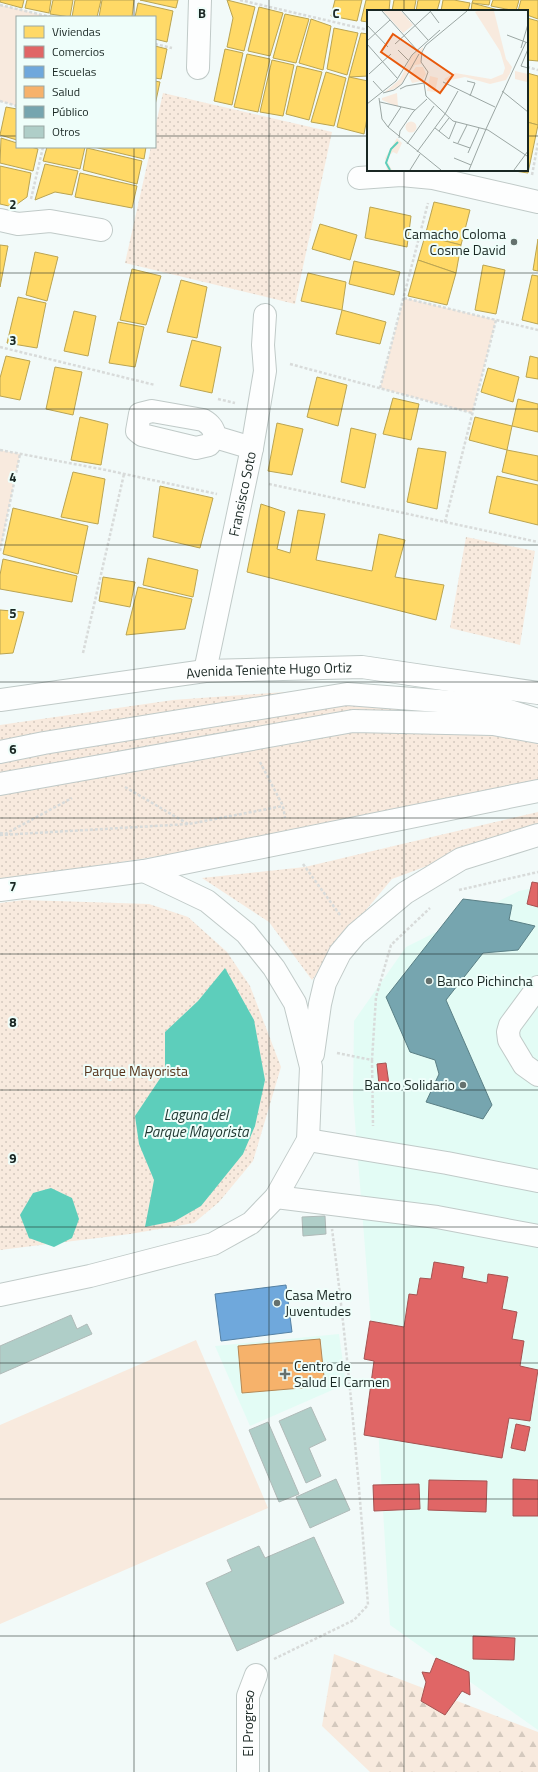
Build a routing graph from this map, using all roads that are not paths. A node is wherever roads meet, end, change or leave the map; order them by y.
1 (200, 0) edge
2 (198, 68) dead end
3 (359, 178) dead end
4 (538, 202) edge
5 (0, 220) edge
6 (101, 230) dead end
7 (265, 315) dead end
8 (215, 437) dead end
9 (252, 448) junction
10 (205, 671) junction
11 (538, 693) edge
12 (0, 700) edge
13 (538, 720) edge
14 (538, 732) edge
15 (0, 752) edge
16 (0, 784) edge
17 (538, 791) edge
18 (538, 835) edge
19 (144, 871) junction
20 (0, 890) edge
21 (538, 987) edge
22 (312, 1058) junction
23 (538, 1075) edge
24 (308, 1140) junction
25 (538, 1181) edge
26 (276, 1197) junction
27 (538, 1236) edge
28 (0, 1295) edge
29 (256, 1675) road end
30 (248, 1772) edge

1 - 2 main road
3 - 4 main road
5 - 6 main road
7 - 9 main road, Fransisco Soto
8 - 9 main road
9 - 10 main road, Fransisco Soto
10 - 11 main road, Avenida Teniente Hugo Ortiz
10 - 12 main road, Avenida Teniente Hugo Ortiz
13 - 15 main road
14 - 16 main road
17 - 19 main road
18 - 22 main road
19 - 20 main road
19 - 22 main road
21 - 23 main road
22 - 24 main road
24 - 25 main road
24 - 26 main road
26 - 27 main road
26 - 28 main road
29 - 30 main road, El Progreso

